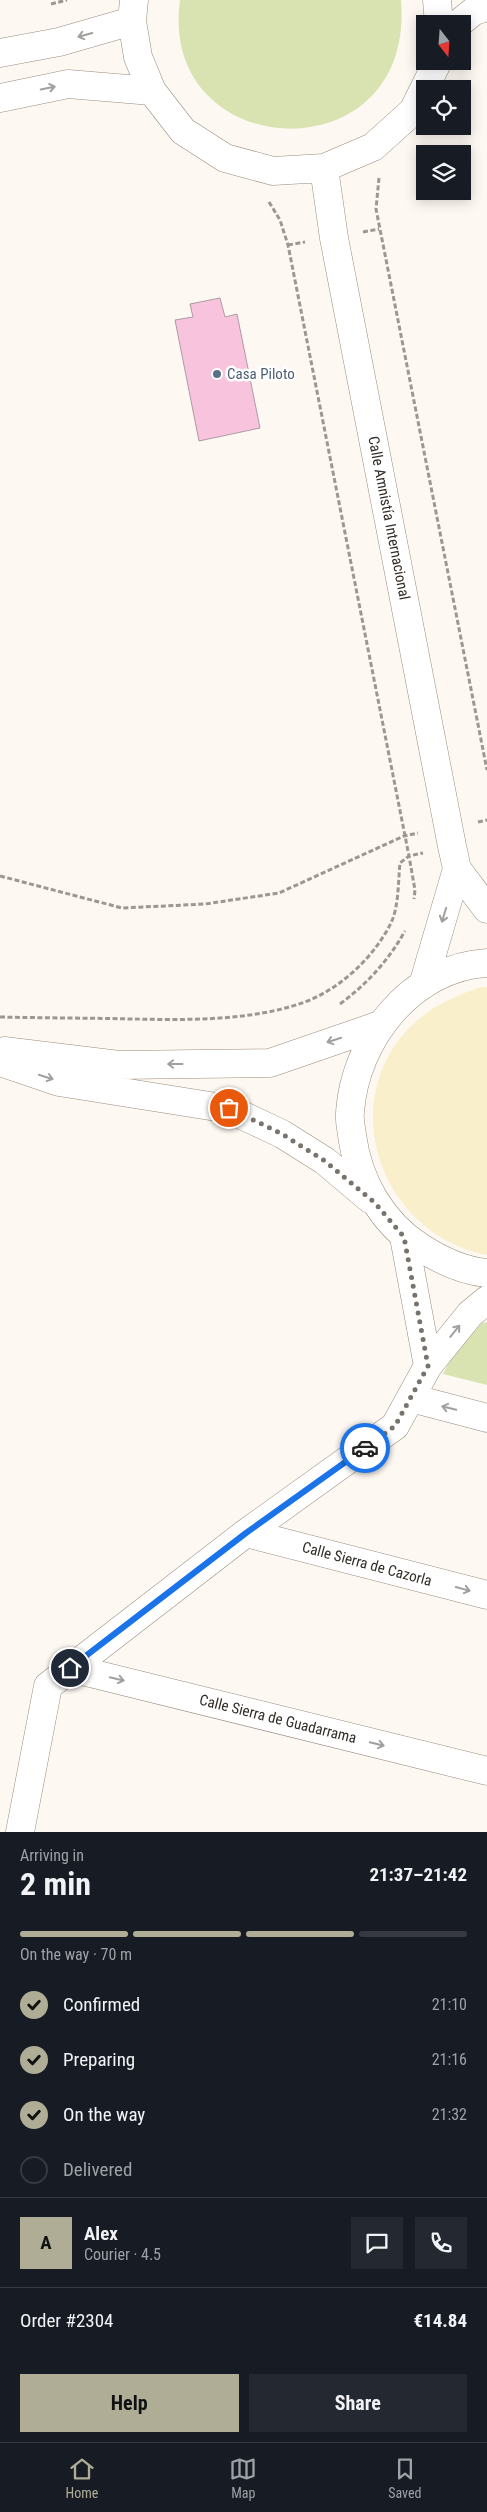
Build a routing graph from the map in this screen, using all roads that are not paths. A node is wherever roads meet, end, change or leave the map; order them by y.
1 (437, 0) edge
2 (487, 7) edge
3 (133, 11) edge
4 (438, 15) edge
5 (469, 15) edge
6 (0, 53) edge
7 (434, 70) edge
8 (152, 91) junction
9 (0, 98) edge
10 (324, 168) junction
11 (453, 847) junction
12 (487, 909) edge
13 (487, 963) edge
14 (423, 985) junction
15 (380, 1025) junction
16 (0, 1050) edge
17 (0, 1062) edge
18 (375, 1203) junction
19 (404, 1237) junction
20 (487, 1273) edge
21 (487, 1300) edge
22 (428, 1366) junction
23 (410, 1398) junction
24 (487, 1418) edge
25 (246, 1533) junction
26 (487, 1595) edge
27 (70, 1668) junction
28 (487, 1771) edge
29 (20, 1832) edge

1 - 4 street
2 - 5 street
3 -> 6 street
3 - 8 street
7 - 10 street
9 -> 8 street
8 - 10 street
10 - 11 street, Calle Amnistía Internacional
11 - 12 street, Calle Amnistía Internacional
11 -> 14 street, Calle Amnistía Internacional
13 - 14 street
14 - 15 street
15 -> 16 street
15 - 18 street
17 -> 18 street
18 - 19 street
19 - 20 street
19 - 22 street
22 -> 21 street
22 - 23 street
24 -> 23 street
23 - 25 street
25 -> 26 street, Calle Sierra de Cazorla
25 - 27 street
27 -> 28 street, Calle Sierra de Guadarrama
27 - 29 street

